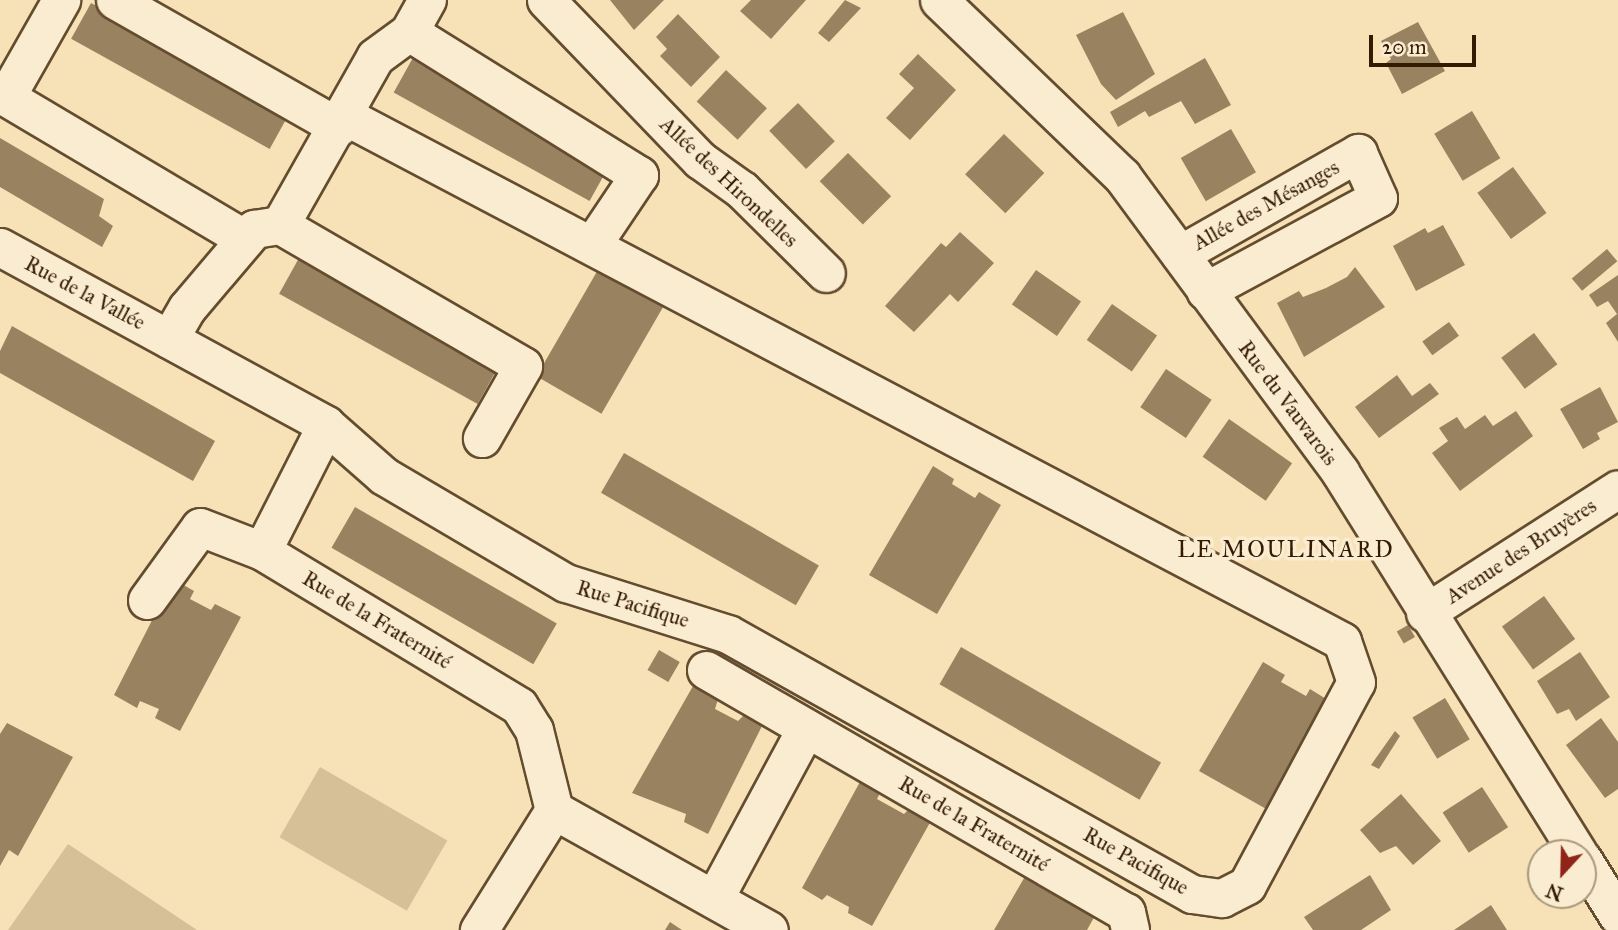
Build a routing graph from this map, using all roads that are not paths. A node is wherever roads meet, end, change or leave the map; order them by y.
1 (61, 0) edge
2 (115, 0) edge
3 (427, 0) edge
4 (546, 0) edge
5 (939, 0) edge
6 (409, 32) junction
7 (3, 95) edge
8 (342, 121) junction
9 (280, 225) junction
10 (245, 239) junction
11 (592, 245) junction
12 (0, 247) edge
13 (1180, 254) junction
14 (826, 273) dead end
15 (1205, 291) junction
16 (169, 339) junction
17 (326, 425) junction
18 (482, 438) dead end
19 (1618, 489) edge
20 (262, 551) junction
21 (146, 600) dead end
22 (1425, 613) junction
23 (706, 670) dead end
24 (806, 727) junction
25 (554, 810) junction
26 (1569, 839) edge
27 (1597, 878) edge
28 (713, 899) junction
29 (1614, 900) edge
30 (479, 930) edge
31 (769, 930) edge
32 (1130, 930) edge

1 - 7 street
2 - 8 street, Rue Pacifique
3 - 6 street
4 - 14 street, Allée des Hirondelles
5 - 13 street, Rue du Vauvarois
6 - 8 street
6 - 11 street
7 - 10 street
8 - 9 street
8 - 11 street, Rue Pacifique
9 - 10 street
9 - 18 street
10 - 16 street
11 - 17 street, Rue Pacifique
12 - 16 street, Rue de la Vallée
13 - 15 street, Rue du Vauvarois
13 - 15 street, Allée des Mésanges
15 - 22 street, Rue du Vauvarois
16 - 17 street, Rue Pacifique
17 - 20 street
19 - 22 street, Avenue des Bruyères
20 - 21 street, Rue de la Fraternité
20 - 25 street, Rue de la Fraternité
22 - 26 street, Rue du Vauvarois
23 - 24 street, Rue de la Fraternité
24 - 28 street
24 - 32 street, Rue de la Fraternité
25 - 28 street
25 - 30 street
27 - 29 street
28 - 31 street

